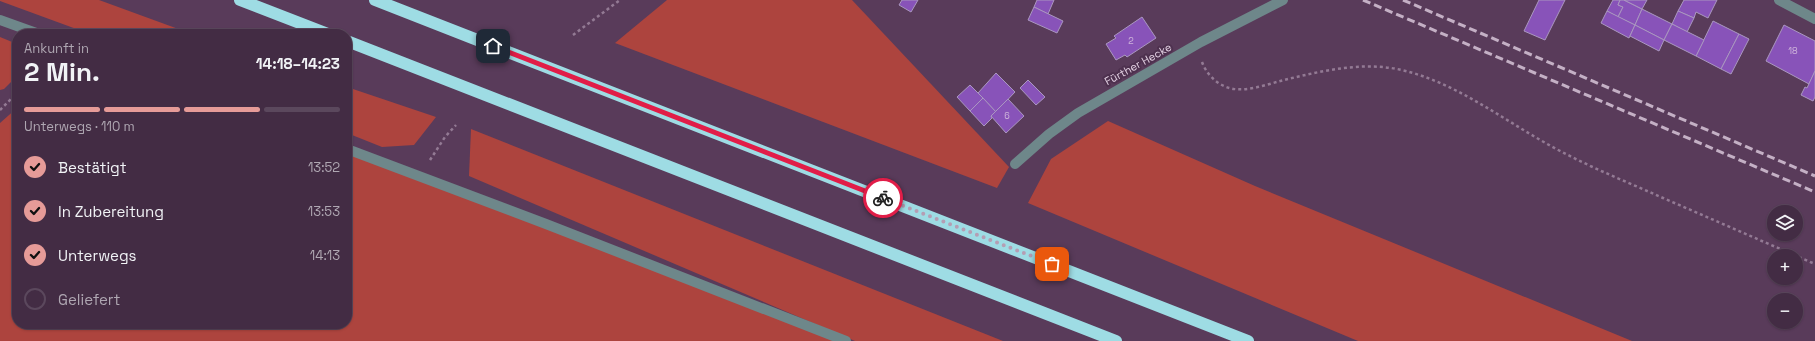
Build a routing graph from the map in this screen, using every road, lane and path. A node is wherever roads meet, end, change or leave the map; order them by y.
1 (240, 0) edge
2 (375, 0) edge
3 (620, 0) edge
4 (1283, 0) edge
5 (1778, 0) edge
6 (1815, 19) edge
7 (0, 20) edge
8 (25, 29) edge
9 (315, 29) edge
10 (572, 35) dead end
11 (1201, 42) junction
12 (352, 43) edge
13 (12, 98) edge
14 (0, 110) edge
15 (456, 125) dead end
16 (352, 151) edge
17 (1014, 164) dead end
18 (420, 176) junction
19 (1815, 264) edge
20 (846, 341) edge
21 (1116, 341) edge
22 (1248, 341) edge

1 - 9 highway
2 - 22 highway
3 - 10 path
4 - 11 street, Fürther Hecke
5 - 6 street
7 - 8 street
11 - 17 street, Fürther Hecke
11 - 19 path
12 - 21 highway
13 - 14 path
15 - 18 path
16 - 18 street
18 - 20 street

